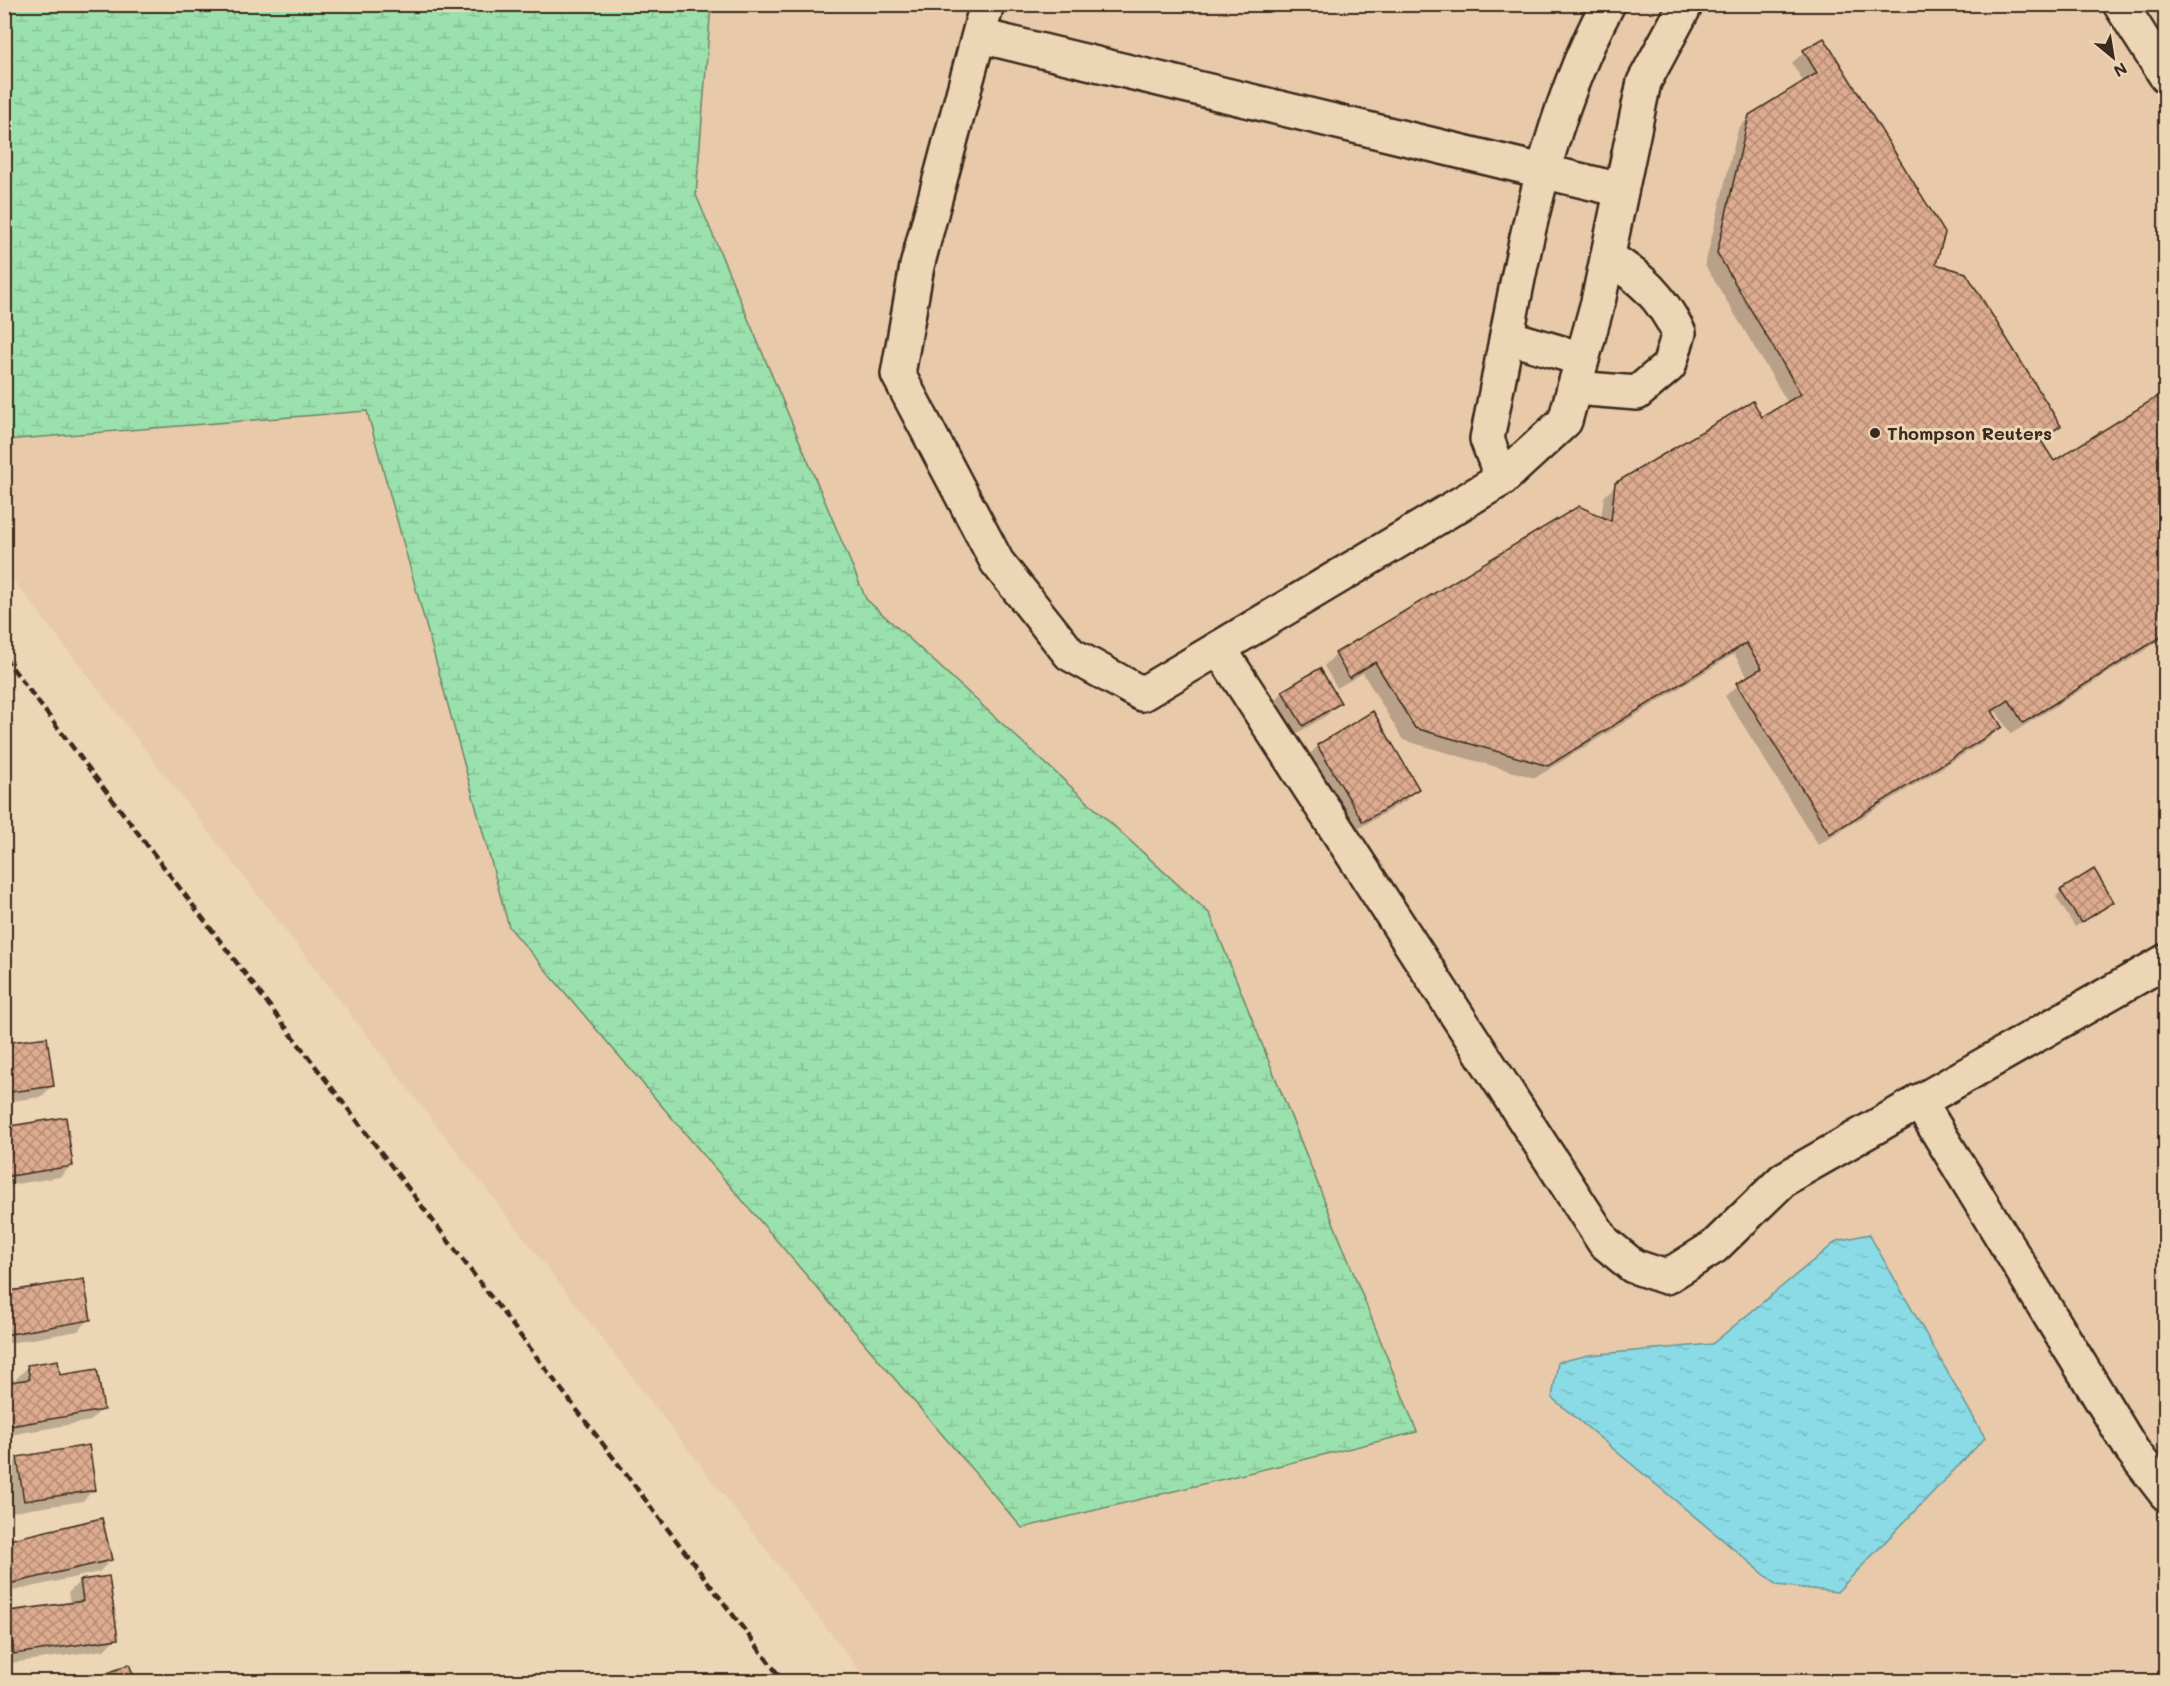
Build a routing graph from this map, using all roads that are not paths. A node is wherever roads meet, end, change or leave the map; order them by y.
1 (987, 4) edge
2 (1608, 4) edge
3 (1686, 4) edge
4 (2121, 4) edge
5 (980, 36) junction
6 (2166, 76) edge
7 (1543, 171) junction
8 (1621, 190) junction
9 (1608, 257) junction
10 (1508, 337) junction
11 (1578, 374) junction
12 (1502, 480) junction
13 (1219, 648) junction
14 (2166, 961) edge
15 (1919, 1101) junction
16 (2166, 1494) edge

1 - 5 lane
2 - 7 lane
3 - 8 lane
4 - 6 lane
5 - 7 lane
5 - 13 lane
7 - 8 lane
7 - 10 lane
8 - 9 lane
9 - 11 lane
9 - 11 lane
10 - 11 lane
10 - 12 lane
11 - 12 lane
12 - 13 lane
13 - 15 lane
14 - 15 lane
15 - 16 lane

